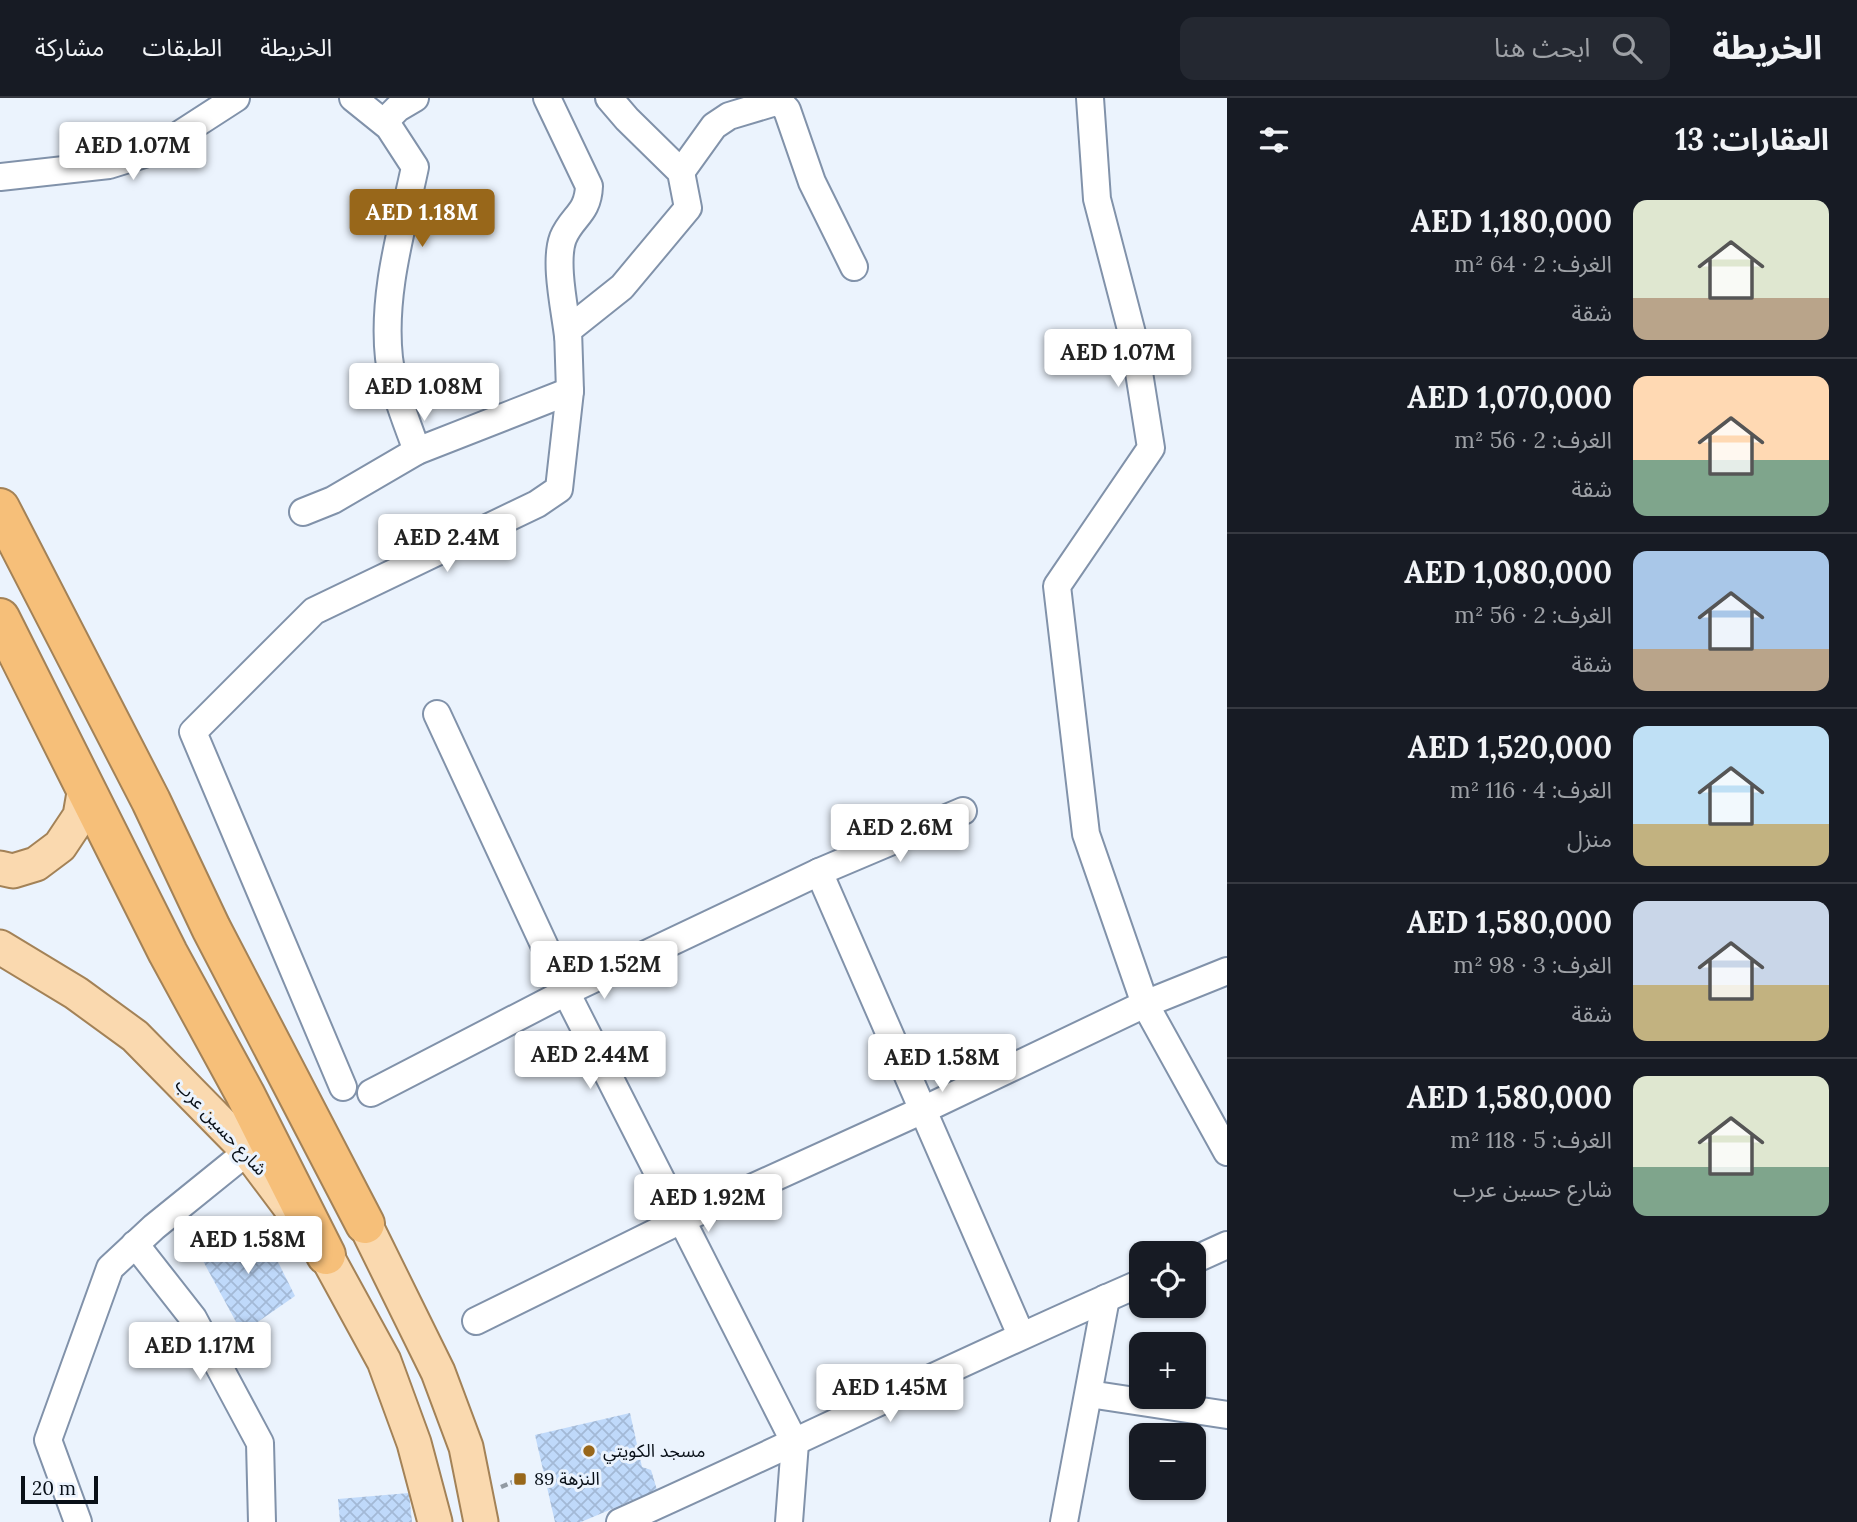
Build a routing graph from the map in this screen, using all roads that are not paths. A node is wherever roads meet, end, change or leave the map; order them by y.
1 (353, 98) edge
2 (415, 98) edge
3 (547, 98) edge
4 (608, 98) edge
5 (1090, 98) edge
6 (228, 99) edge
7 (384, 122) junction
8 (681, 172) junction
9 (0, 177) edge
10 (854, 267) dead end
11 (568, 336) junction
12 (569, 391) junction
13 (417, 451) junction
14 (0, 508) edge
15 (303, 512) dead end
16 (0, 618) edge
17 (437, 713) dead end
18 (85, 787) junction
19 (963, 811) dead end
20 (0, 868) edge
21 (818, 872) junction
22 (0, 947) edge
23 (1227, 971) edge
24 (566, 992) junction
25 (1145, 1004) junction
26 (343, 1087) dead end
27 (371, 1093) dead end
28 (923, 1110) junction
29 (1223, 1136) edge
30 (248, 1151) junction
31 (681, 1220) junction
32 (365, 1224) joint
33 (135, 1244) junction
34 (1227, 1245) edge
35 (326, 1255) junction
36 (1206, 1255) edge
37 (1129, 1288) edge
38 (1106, 1298) junction
39 (476, 1321) dead end
40 (1021, 1335) junction
41 (1088, 1394) junction
42 (1227, 1415) edge
43 (795, 1443) junction
44 (78, 1522) edge
45 (262, 1522) edge
46 (435, 1522) edge
47 (481, 1522) edge
48 (620, 1522) edge
49 (789, 1522) edge
50 (1065, 1522) edge

1 - 7 street
2 - 7 street
3 - 11 street
4 - 8 street
5 - 25 street
6 - 9 street
7 - 13 street
8 - 10 street
8 - 11 street
11 - 12 street
12 - 13 street
12 - 26 street
13 - 15 street
14 - 32 highway
16 - 18 highway
17 - 24 street
18 - 20 main road
18 - 35 highway
19 - 21 street
21 - 24 street
21 - 28 street
22 - 30 main road, شارع حسين عرب
23 - 25 street
24 - 27 street
24 - 31 street
25 - 28 street
25 - 29 street
28 - 31 street
28 - 40 street
30 - 33 street
30 - 35 main road, شارع حسين عرب
31 - 39 street
31 - 43 street
32 - 47 main road
33 - 44 street
33 - 45 street
34 - 36 street
35 - 46 main road, شارع حسين عرب
37 - 38 street
38 - 40 street
38 - 41 street
40 - 43 street
41 - 42 street
41 - 50 street
43 - 48 street
43 - 49 street

